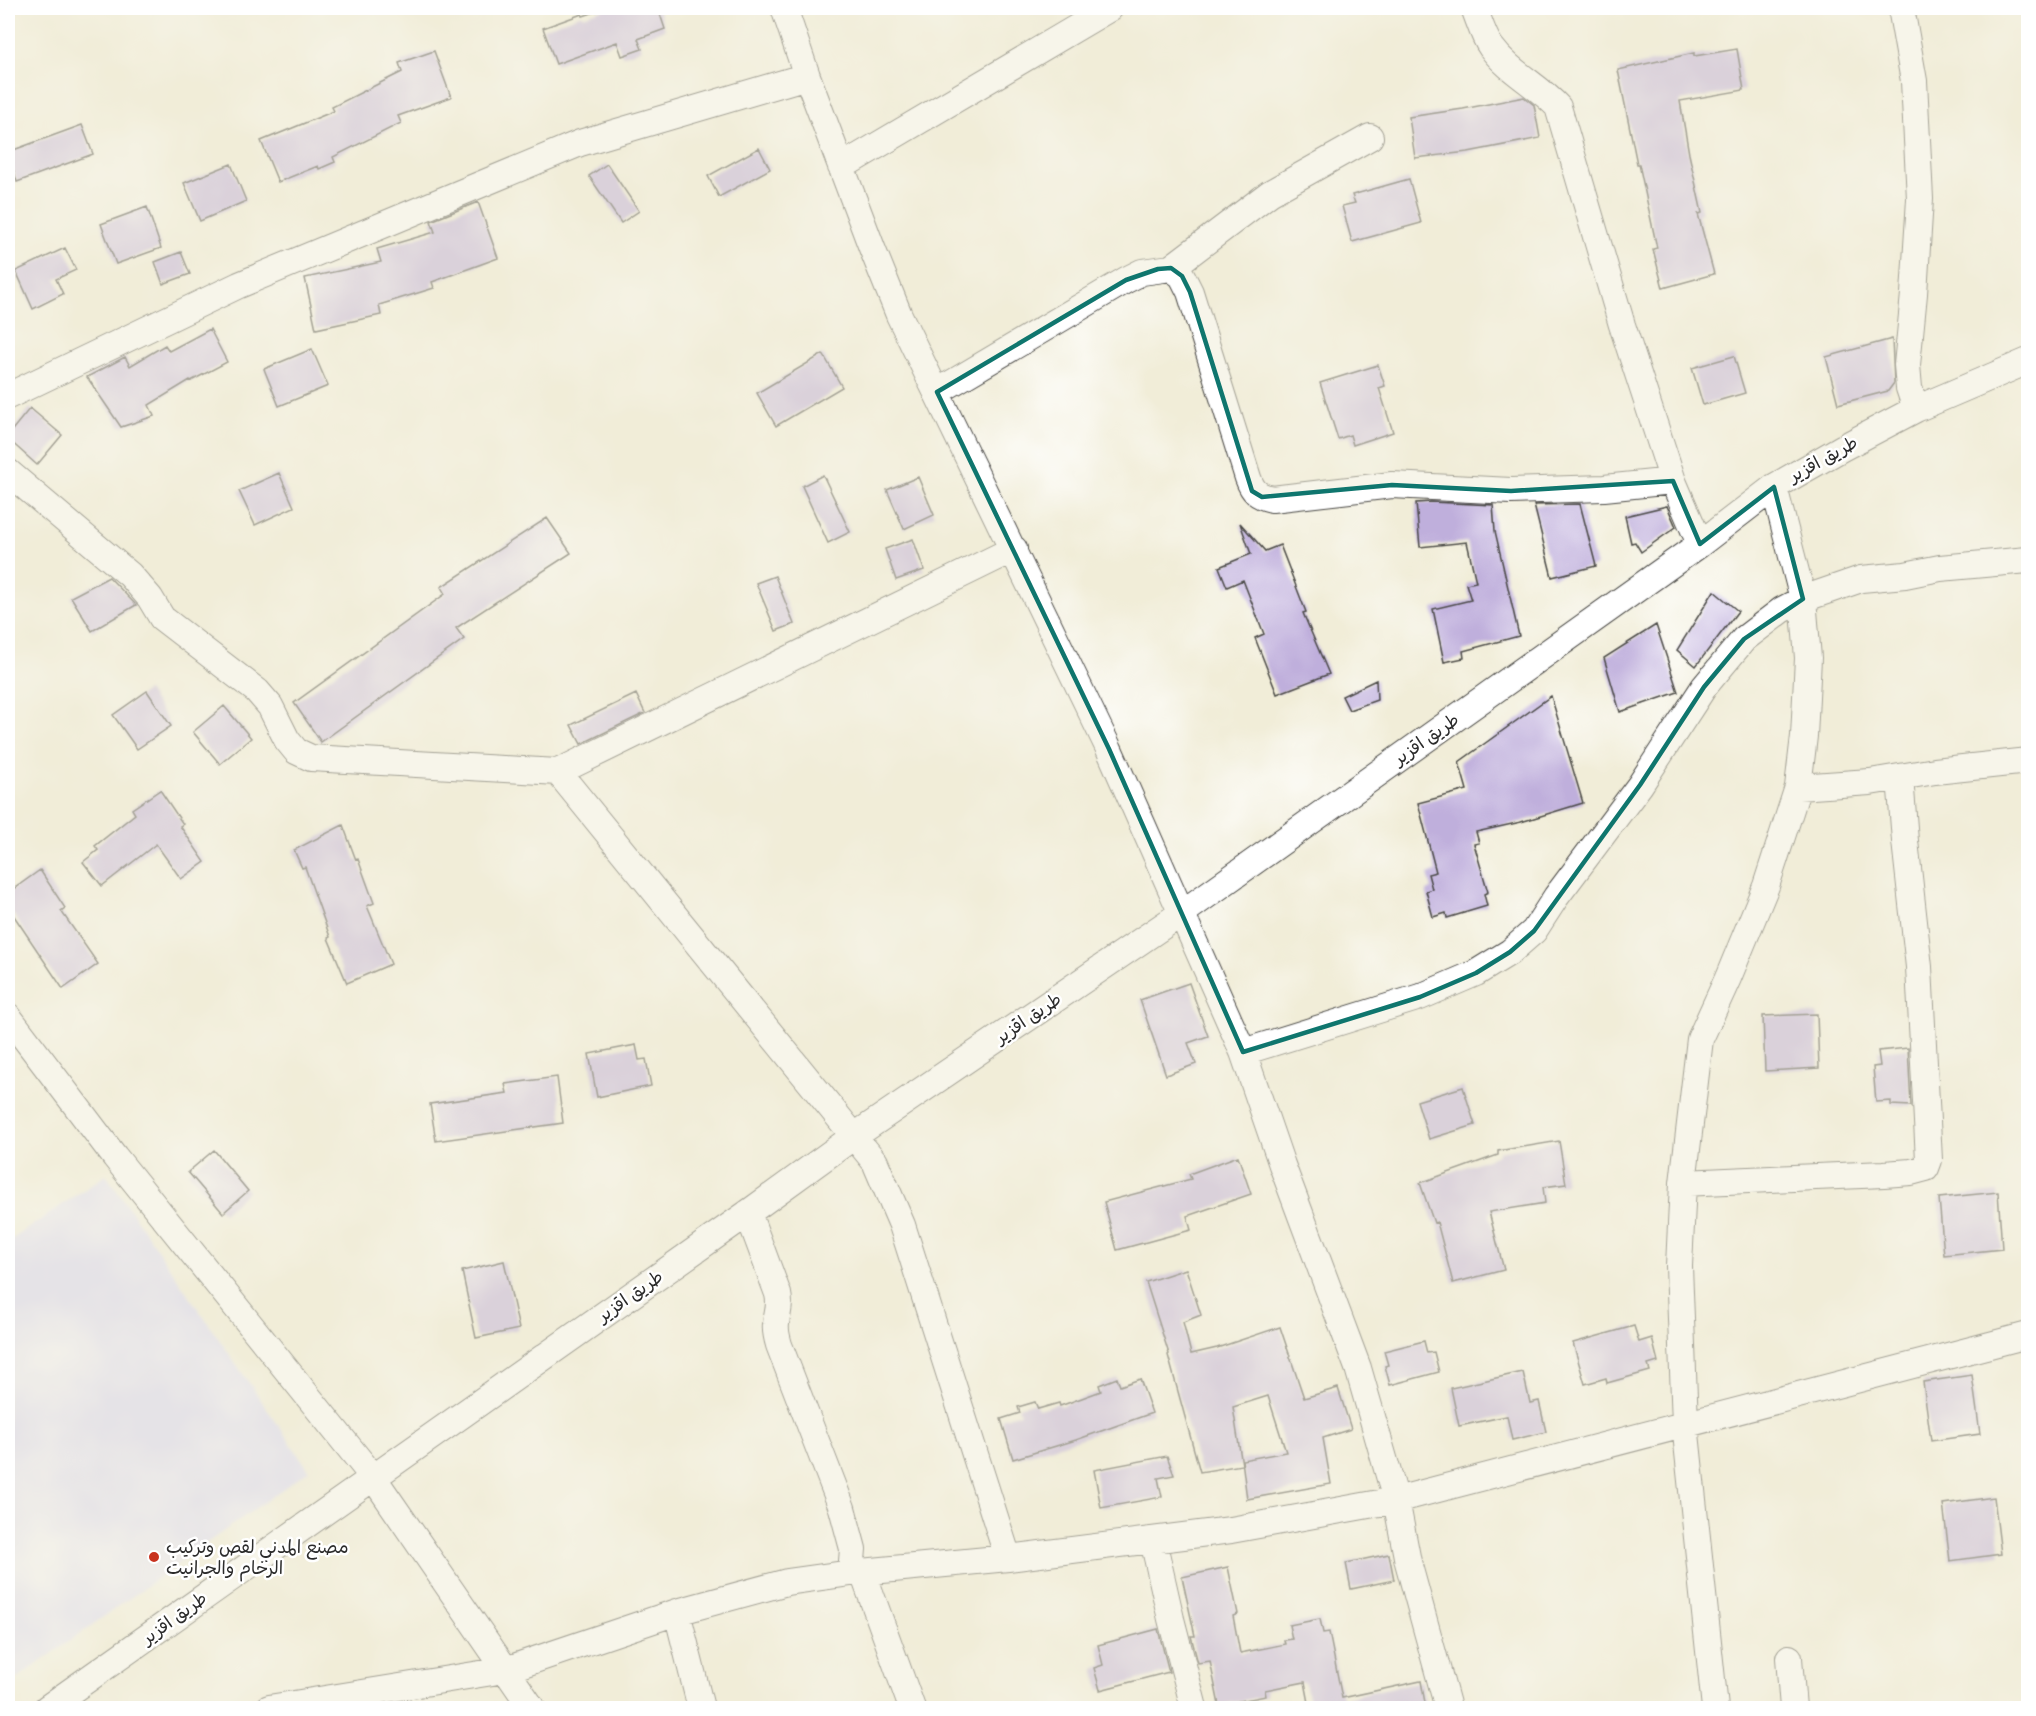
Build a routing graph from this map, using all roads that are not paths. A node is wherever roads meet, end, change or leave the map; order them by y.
1 (784, 8) edge
2 (1110, 8) edge
3 (1474, 8) edge
4 (1901, 8) edge
5 (807, 76) junction
6 (1370, 137) dead end
7 (841, 167) junction
8 (1171, 268) junction
9 (2028, 361) edge
10 (937, 392) junction
11 (8, 396) edge
12 (1916, 409) junction
13 (8, 472) edge
14 (1673, 481) junction
15 (1774, 487) junction
16 (1700, 544) junction
17 (1014, 549) junction
18 (2028, 560) edge
19 (1803, 599) junction
20 (2028, 761) edge
21 (558, 772) junction
22 (1900, 777) junction
23 (1798, 788) junction
24 (1182, 913) junction
25 (8, 1016) edge
26 (1243, 1052) junction
27 (853, 1137) junction
28 (1683, 1183) junction
29 (748, 1213) junction
30 (2028, 1335) edge
31 (1686, 1424) junction
32 (373, 1477) junction
33 (1396, 1500) junction
34 (1153, 1540) junction
35 (1008, 1558) junction
36 (857, 1573) junction
37 (677, 1612) junction
38 (1789, 1658) dead end
39 (505, 1670) junction
40 (54, 1707) edge
41 (269, 1708) edge
42 (532, 1708) edge
43 (701, 1708) edge
44 (912, 1708) edge
45 (1194, 1708) edge
46 (1448, 1708) edge
47 (1716, 1708) edge
48 (1793, 1708) edge

1 - 5 street
2 - 7 street
3 - 14 street
4 - 12 street
5 - 7 street
5 - 11 street
6 - 8 street
7 - 10 street
8 - 10 street
8 - 14 street
9 - 12 street, طريق اقزير
10 - 17 street
12 - 15 street, طريق اقزير
13 - 21 street
14 - 16 street
15 - 16 street, طريق اقزير
15 - 19 street
16 - 24 street, طريق اقزير
17 - 21 street
17 - 24 street
18 - 19 street
19 - 23 street
19 - 26 street
20 - 22 street
21 - 27 street
22 - 23 street
22 - 28 street
23 - 28 street
24 - 26 street
24 - 27 street, طريق اقزير
25 - 32 street
26 - 33 street
27 - 29 street, طريق اقزير
27 - 35 street
28 - 31 street
29 - 32 street, طريق اقزير
29 - 36 street
30 - 31 street
31 - 33 street
31 - 47 street
32 - 39 street
32 - 40 street, طريق اقزير
33 - 34 street
33 - 46 street
34 - 35 street
34 - 45 street
35 - 36 street
36 - 37 street
36 - 44 street
37 - 39 street
37 - 43 street
38 - 48 street
39 - 41 street
39 - 42 street

